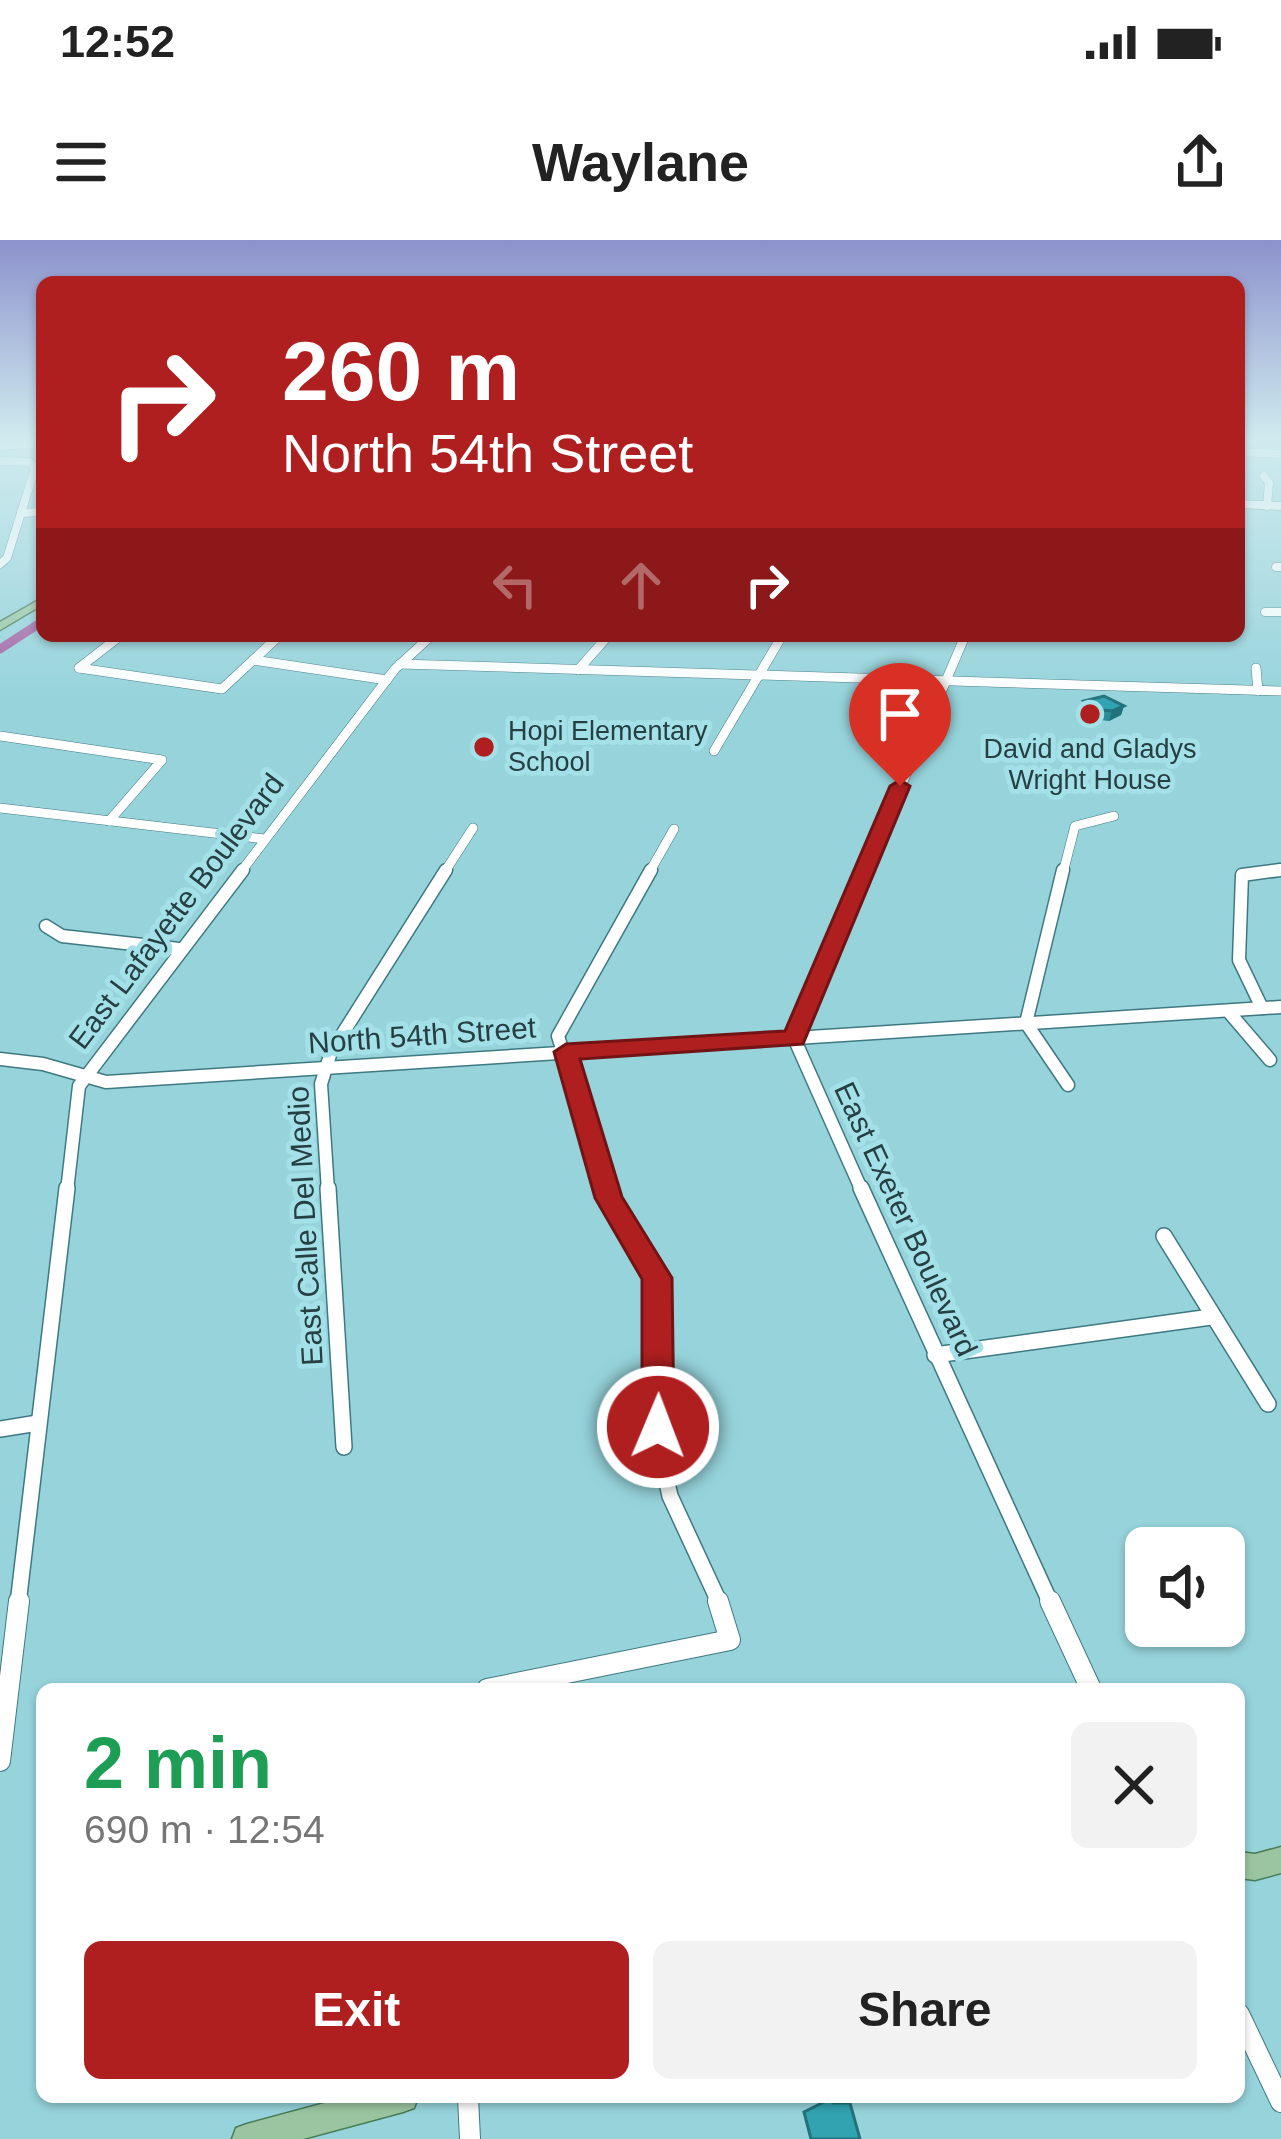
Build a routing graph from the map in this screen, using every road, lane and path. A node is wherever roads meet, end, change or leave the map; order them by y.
1 (17, 526) edge
2 (0, 564) edge
3 (36, 604) edge
4 (1265, 612) dead end
5 (1281, 612) edge
6 (2, 624) edge
7 (112, 642) edge
8 (272, 642) edge
9 (424, 642) edge
10 (603, 642) edge
11 (778, 642) edge
12 (962, 642) edge
13 (253, 660) junction
14 (400, 664) junction
15 (1256, 668) dead end
16 (578, 670) junction
17 (756, 676) junction
18 (386, 680) junction
19 (945, 682) junction
20 (1258, 691) junction
21 (1281, 692) edge
22 (0, 736) edge
23 (714, 751) dead end
24 (0, 808) edge
25 (1114, 816) dead end
26 (109, 820) junction
27 (473, 828) dead end
28 (674, 830) dead end
29 (264, 839) junction
30 (1281, 870) edge
31 (46, 926) dead end
32 (179, 950) junction
33 (1281, 1007) edge
34 (1262, 1008) junction
35 (1228, 1011) junction
36 (1027, 1023) junction
37 (794, 1038) junction
38 (566, 1052) junction
39 (0, 1059) edge
40 (1270, 1060) dead end
41 (324, 1069) junction
42 (83, 1077) junction
43 (1068, 1085) dead end
44 (1165, 1236) dead end
45 (1211, 1317) junction
46 (934, 1355) junction
47 (1268, 1404) dead end
48 (38, 1423) junction
49 (0, 1430) edge
50 (344, 1448) dead end
51 (6, 1653) edge
52 (517, 1683) edge
53 (1088, 1683) edge
54 (0, 1761) edge
55 (1245, 2027) edge
56 (1281, 2102) edge
57 (381, 2103) edge
58 (467, 2103) edge
59 (248, 2139) edge
60 (470, 2139) edge

1 - 2 street
3 - 6 main road
4 - 5 street
7 - 13 street
8 - 13 street
9 - 14 street, East Lafayette Boulevard
10 - 16 street
11 - 17 street
12 - 19 street
13 - 18 street
14 - 16 street
14 - 18 street, East Lafayette Boulevard
15 - 20 street
16 - 17 street
17 - 19 street
17 - 23 street
18 - 29 street, East Lafayette Boulevard
19 - 20 street
19 - 37 street
20 - 21 street
22 - 26 street
24 - 26 street
25 - 36 street
26 - 29 street
27 - 41 street, East Calle Del Medio
28 - 38 street
29 - 32 street, East Lafayette Boulevard
30 - 34 street
31 - 32 street
32 - 42 street, East Lafayette Boulevard
33 - 34 street, North 54th Street
34 - 35 street, North 54th Street
35 - 36 street, North 54th Street
35 - 40 street
36 - 37 street, North 54th Street
36 - 43 street
37 - 38 street, North 54th Street
37 - 46 street, East Exeter Boulevard
38 - 41 street, North 54th Street
38 - 52 street
39 - 42 street, North 54th Street
41 - 42 street, North 54th Street
41 - 50 street, East Calle Del Medio
42 - 48 street, East Lafayette Boulevard
44 - 45 street
45 - 46 street
45 - 47 street
46 - 53 street, East Exeter Boulevard
48 - 49 street
48 - 51 street, East Lafayette Boulevard
51 - 54 street, East Lafayette Boulevard
55 - 56 street
57 - 59 main road
58 - 60 street

